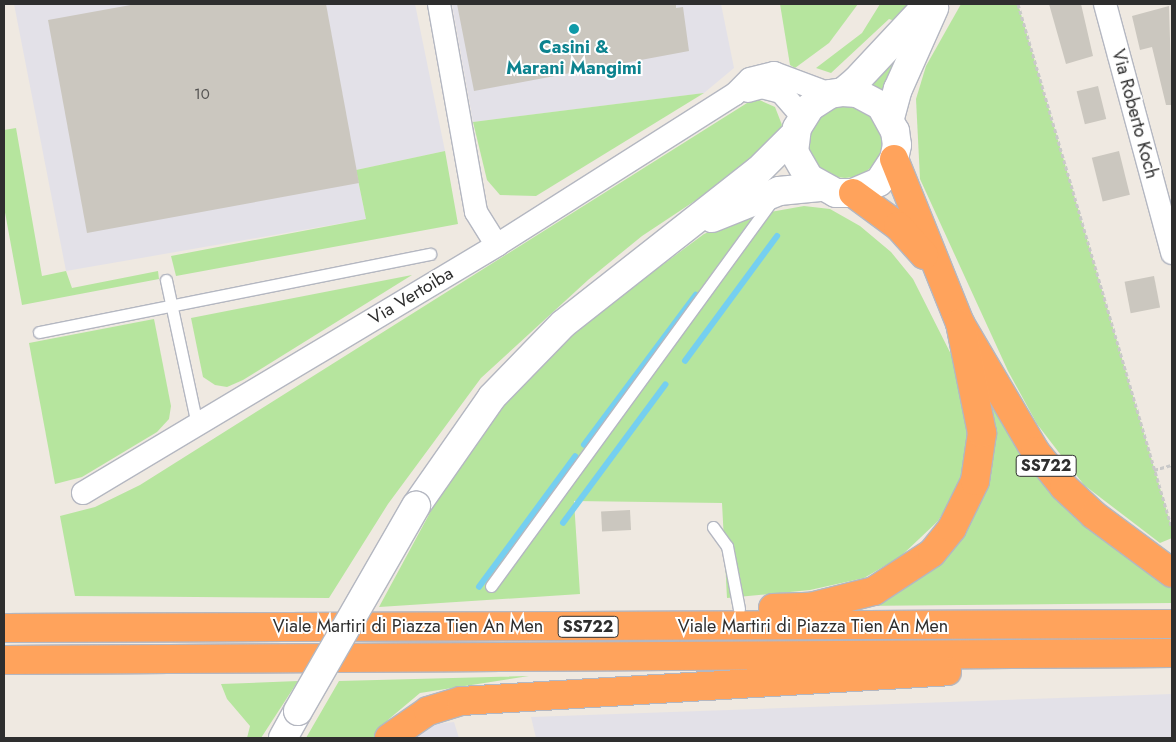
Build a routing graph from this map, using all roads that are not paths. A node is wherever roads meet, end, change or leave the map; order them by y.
1 (439, 4) edge
2 (928, 4) edge
3 (936, 4) edge
4 (1105, 4) edge
5 (836, 93) junction
6 (735, 94) junction
7 (890, 118) junction
8 (798, 126) junction
9 (894, 159) junction
10 (820, 187) junction
11 (779, 191) junction
12 (853, 193) junction
13 (679, 233) junction
14 (496, 245) junction
15 (1172, 253) edge
16 (430, 254) dead end
17 (933, 265) junction
18 (166, 280) dead end
19 (171, 306) junction
20 (960, 323) junction
21 (39, 332) dead end
22 (197, 425) junction
23 (83, 493) dead end
24 (713, 527) dead end
25 (1172, 573) edge
26 (491, 586) dead end
27 (739, 609) junction
28 (1172, 624) edge
29 (4, 628) edge
30 (521, 628) junction
31 (1172, 652) edge
32 (1087, 653) junction
33 (4, 660) edge
34 (283, 738) edge
35 (389, 738) edge

1 - 14 street
2 - 5 main road
3 - 7 main road
4 - 15 street, Via Roberto Koch
5 - 6 street, Via Vertoiba
5 - 7 main road, Via Vertoiba
5 - 8 main road
6 - 8 street, Via Vertoiba
6 - 14 street, Via Vertoiba
7 - 9 main road
8 - 10 main road
8 - 13 main road
9 - 12 main road
9 - 17 highway, SS722
10 - 11 main road
10 - 12 main road
11 - 13 main road
11 - 26 lane
12 - 17 highway, SS722
13 - 34 main road, bridge
14 - 22 street, Via Vertoiba
16 - 19 lane
17 - 20 highway, SS722
18 - 19 lane
19 - 21 lane
19 - 22 lane
20 - 25 highway, SS722
20 - 27 highway, SS722
22 - 23 street, Via Vertoiba
24 - 27 lane
27 - 30 highway, SS722
28 - 30 highway, Viale Martiri di Piazza Tien An Men / SS722
29 - 30 highway, Viale Martiri di Piazza Tien An Men / SS722
31 - 32 highway, Viale Martiri di Piazza Tien An Men / SS722
32 - 33 highway, Viale Martiri di Piazza Tien An Men / SS722
32 - 35 highway

